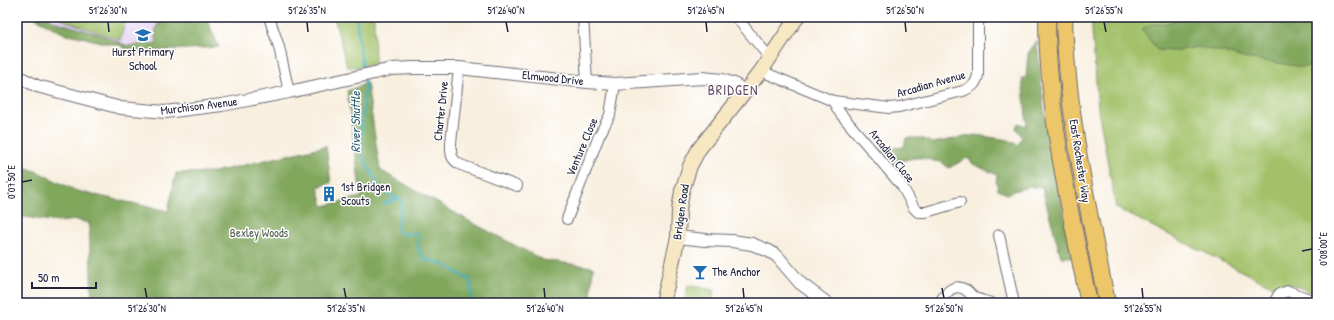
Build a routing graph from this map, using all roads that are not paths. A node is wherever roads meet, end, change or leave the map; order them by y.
1 (268, 17) edge
2 (583, 17) edge
3 (736, 17) edge
4 (797, 17) edge
5 (978, 17) edge
6 (1047, 17) edge
7 (1064, 17) edge
8 (770, 58) junction
9 (459, 68) junction
10 (761, 71) junction
11 (17, 76) edge
12 (360, 76) joint
13 (587, 82) junction
14 (615, 84) junction
15 (744, 91) junction
16 (289, 92) junction
17 (833, 102) junction
18 (517, 186) dead end
19 (960, 202) dead end
20 (567, 219) dead end
21 (999, 235) dead end
22 (678, 237) junction
23 (1317, 302) edge
24 (663, 303) edge
25 (827, 303) edge
26 (939, 303) edge
27 (991, 303) edge
28 (1014, 303) edge
29 (1089, 303) edge
30 (1107, 303) edge
31 (1274, 303) edge

1 - 16 street
2 - 13 street
3 - 8 street
4 - 8 main road, Bridgen Road
5 - 17 street, Arcadian Avenue
6 - 29 highway, East Rochester Way
7 - 30 highway, East Rochester Way
8 - 10 main road, Bridgen Road
9 - 12 street, Elmwood Drive
9 - 13 street, Elmwood Drive
9 - 18 street, Charter Drive
10 - 15 main road, Bridgen Road
10 - 17 street, Arcadian Avenue
11 - 16 street, Murchison Avenue
12 - 16 street, Murchison Avenue
13 - 14 street, Elmwood Drive
14 - 15 street, Elmwood Drive
14 - 20 street, Venture Close
15 - 22 main road, Bridgen Road
17 - 19 street, Arcadian Close
21 - 28 street
22 - 24 main road, Bridgen Road
22 - 25 street
23 - 31 street
26 - 27 street

